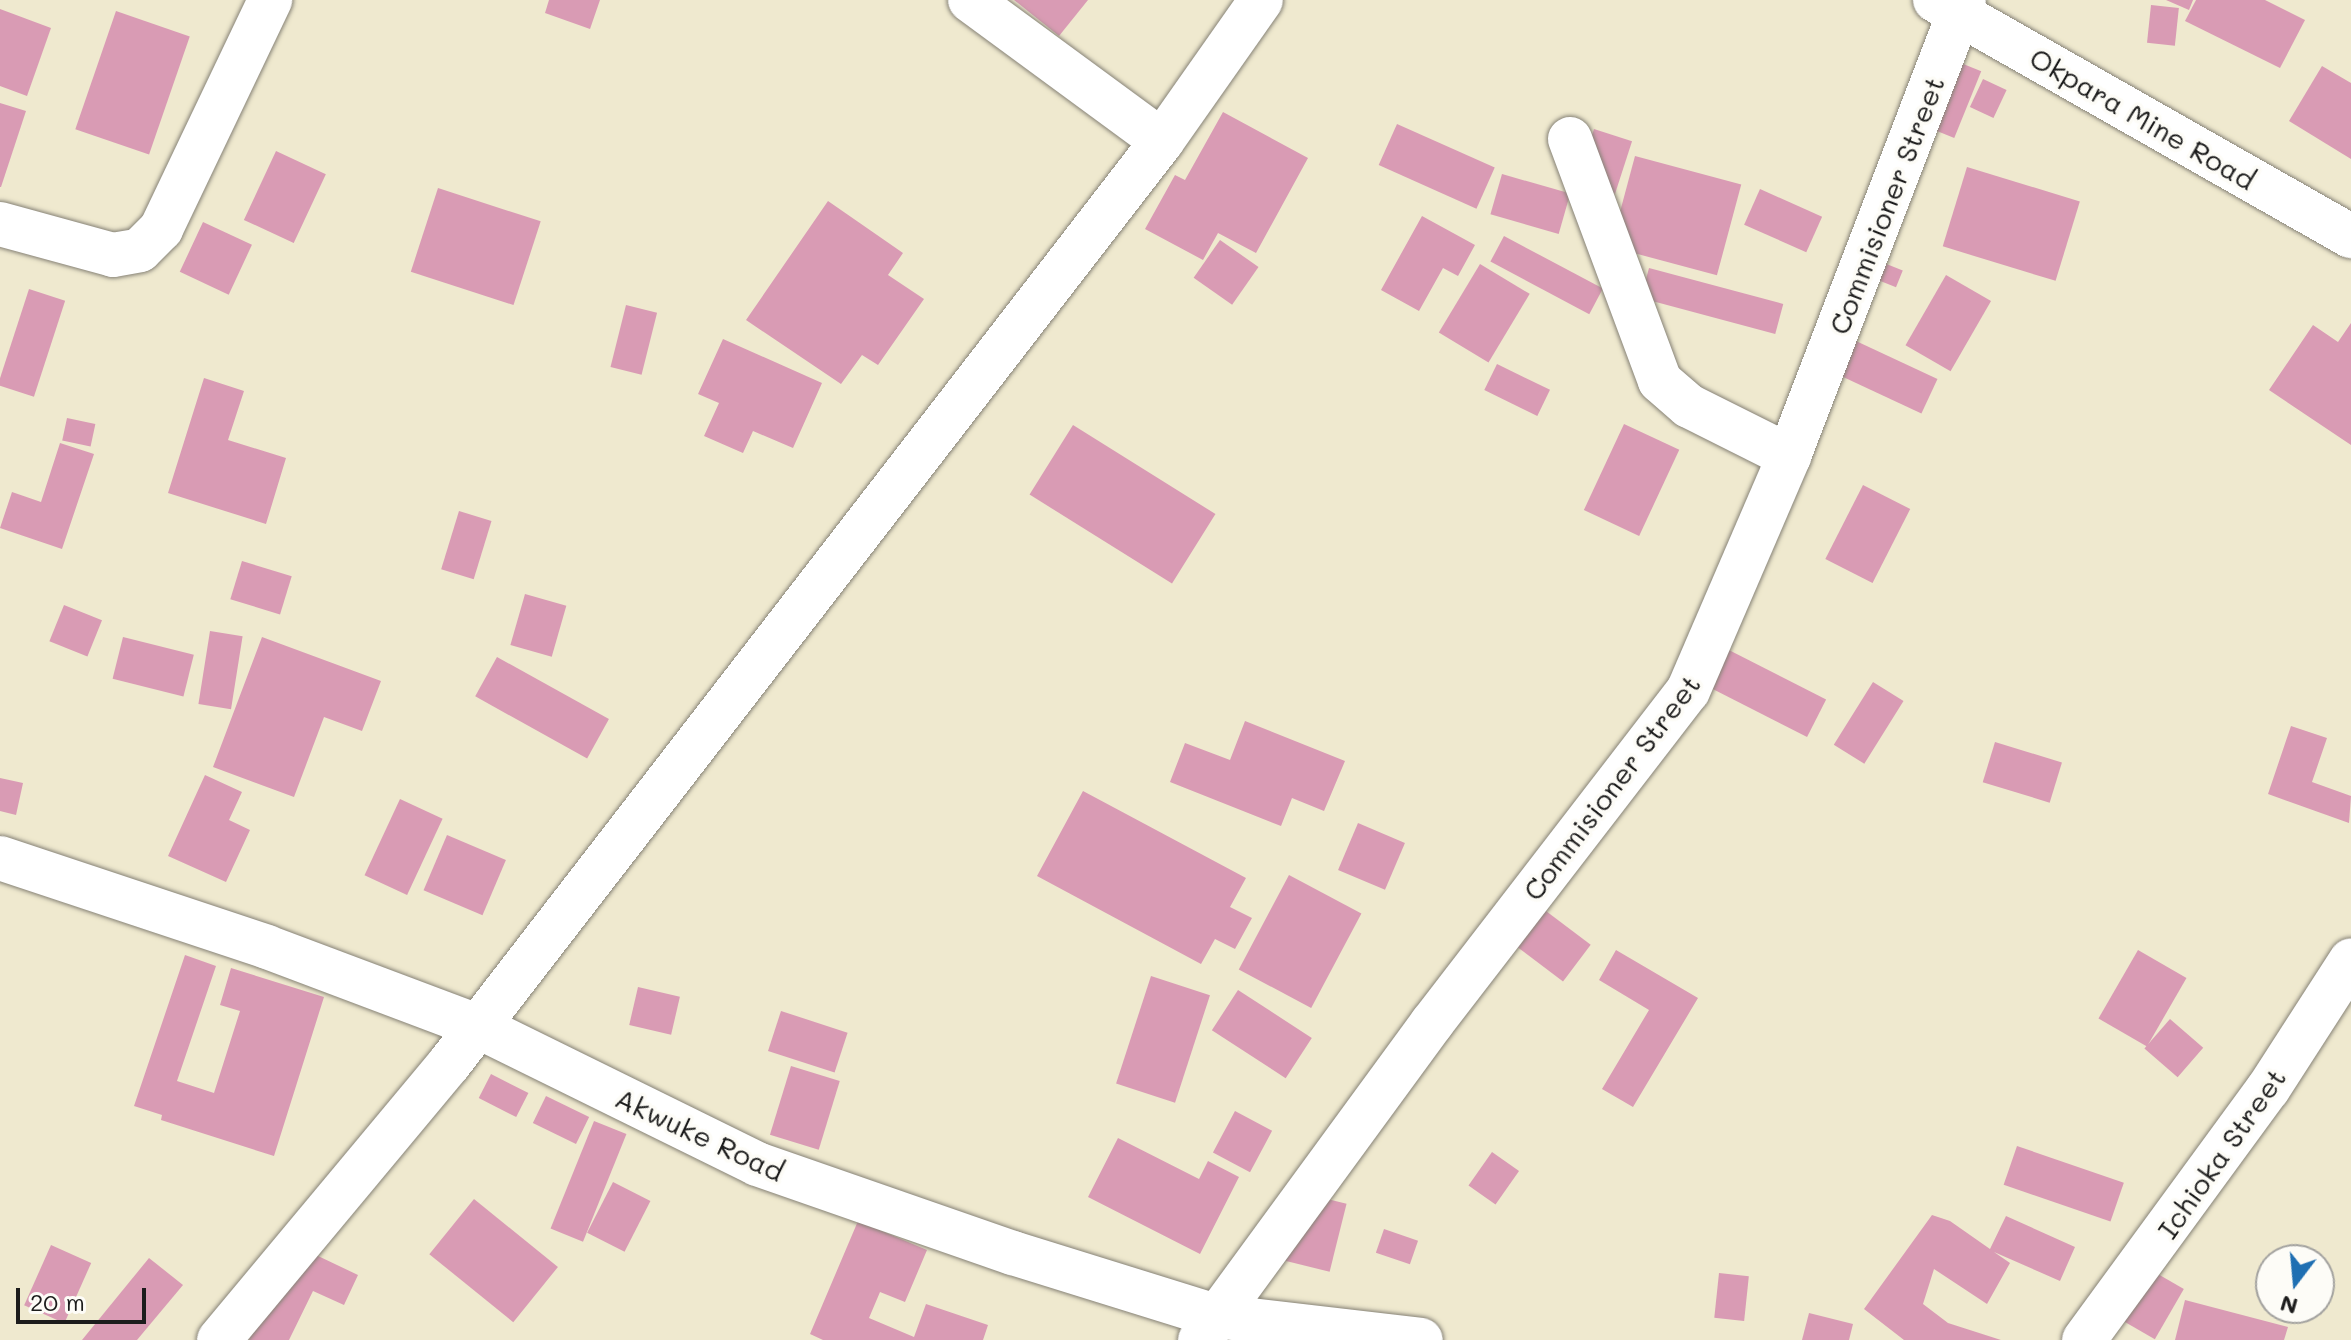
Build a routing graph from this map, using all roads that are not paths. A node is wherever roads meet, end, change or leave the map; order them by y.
1 (270, 0) edge
2 (970, 0) edge
3 (1261, 0) edge
4 (1953, 4) edge
5 (1570, 139) dead end
6 (1162, 141) junction
7 (0, 224) edge
8 (2351, 236) edge
9 (1789, 456) junction
10 (0, 858) edge
11 (2351, 960) edge
12 (477, 1026) junction
13 (1208, 1328) edge
14 (219, 1340) edge
15 (1421, 1340) edge
16 (2084, 1340) edge

1 - 7 street
2 - 6 street
3 - 6 street
4 - 8 street, Okpara Mine Road
4 - 9 street, Commisioner Street
5 - 9 street
6 - 12 street
9 - 13 street, Commisioner Street
10 - 12 street, Akwuke Road
11 - 16 street, Ichioka Street
12 - 13 street, Akwuke Road
12 - 14 street
13 - 15 street, Akwuke Road

